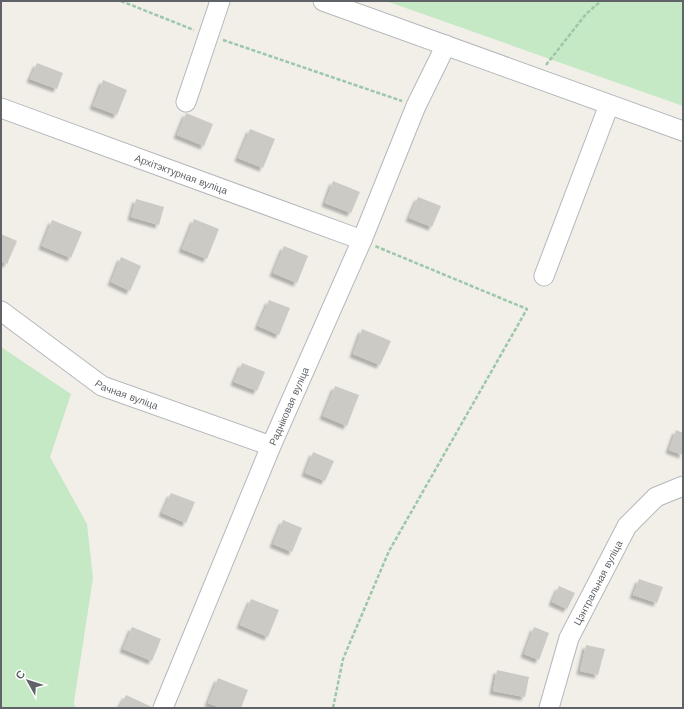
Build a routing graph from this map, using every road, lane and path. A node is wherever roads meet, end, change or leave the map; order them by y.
1 (121, 1) edge
2 (220, 1) edge
3 (323, 1) edge
4 (601, 1) edge
5 (208, 35) junction
6 (446, 45) junction
7 (529, 75) junction
8 (186, 102) dead end
9 (610, 105) junction
10 (416, 106) junction
11 (1, 108) edge
12 (683, 131) edge
13 (362, 240) junction
14 (544, 276) dead end
15 (1, 311) edge
16 (271, 446) junction
17 (683, 486) edge
18 (163, 708) edge
19 (333, 708) edge
20 (549, 708) edge

1 - 5 path
2 - 5 street
3 - 6 street
4 - 7 path
5 - 8 street
5 - 10 path
6 - 7 street
6 - 10 street, Радніковая вуліца
7 - 9 street
9 - 12 street
9 - 14 street
10 - 13 street, Радніковая вуліца
11 - 13 street, Архітэктурная вуліца
13 - 16 street, Радніковая вуліца
13 - 19 path
15 - 16 street, Рачная вуліца
16 - 18 street, Радніковая вуліца
17 - 20 street, Цэнтральная вуліца

